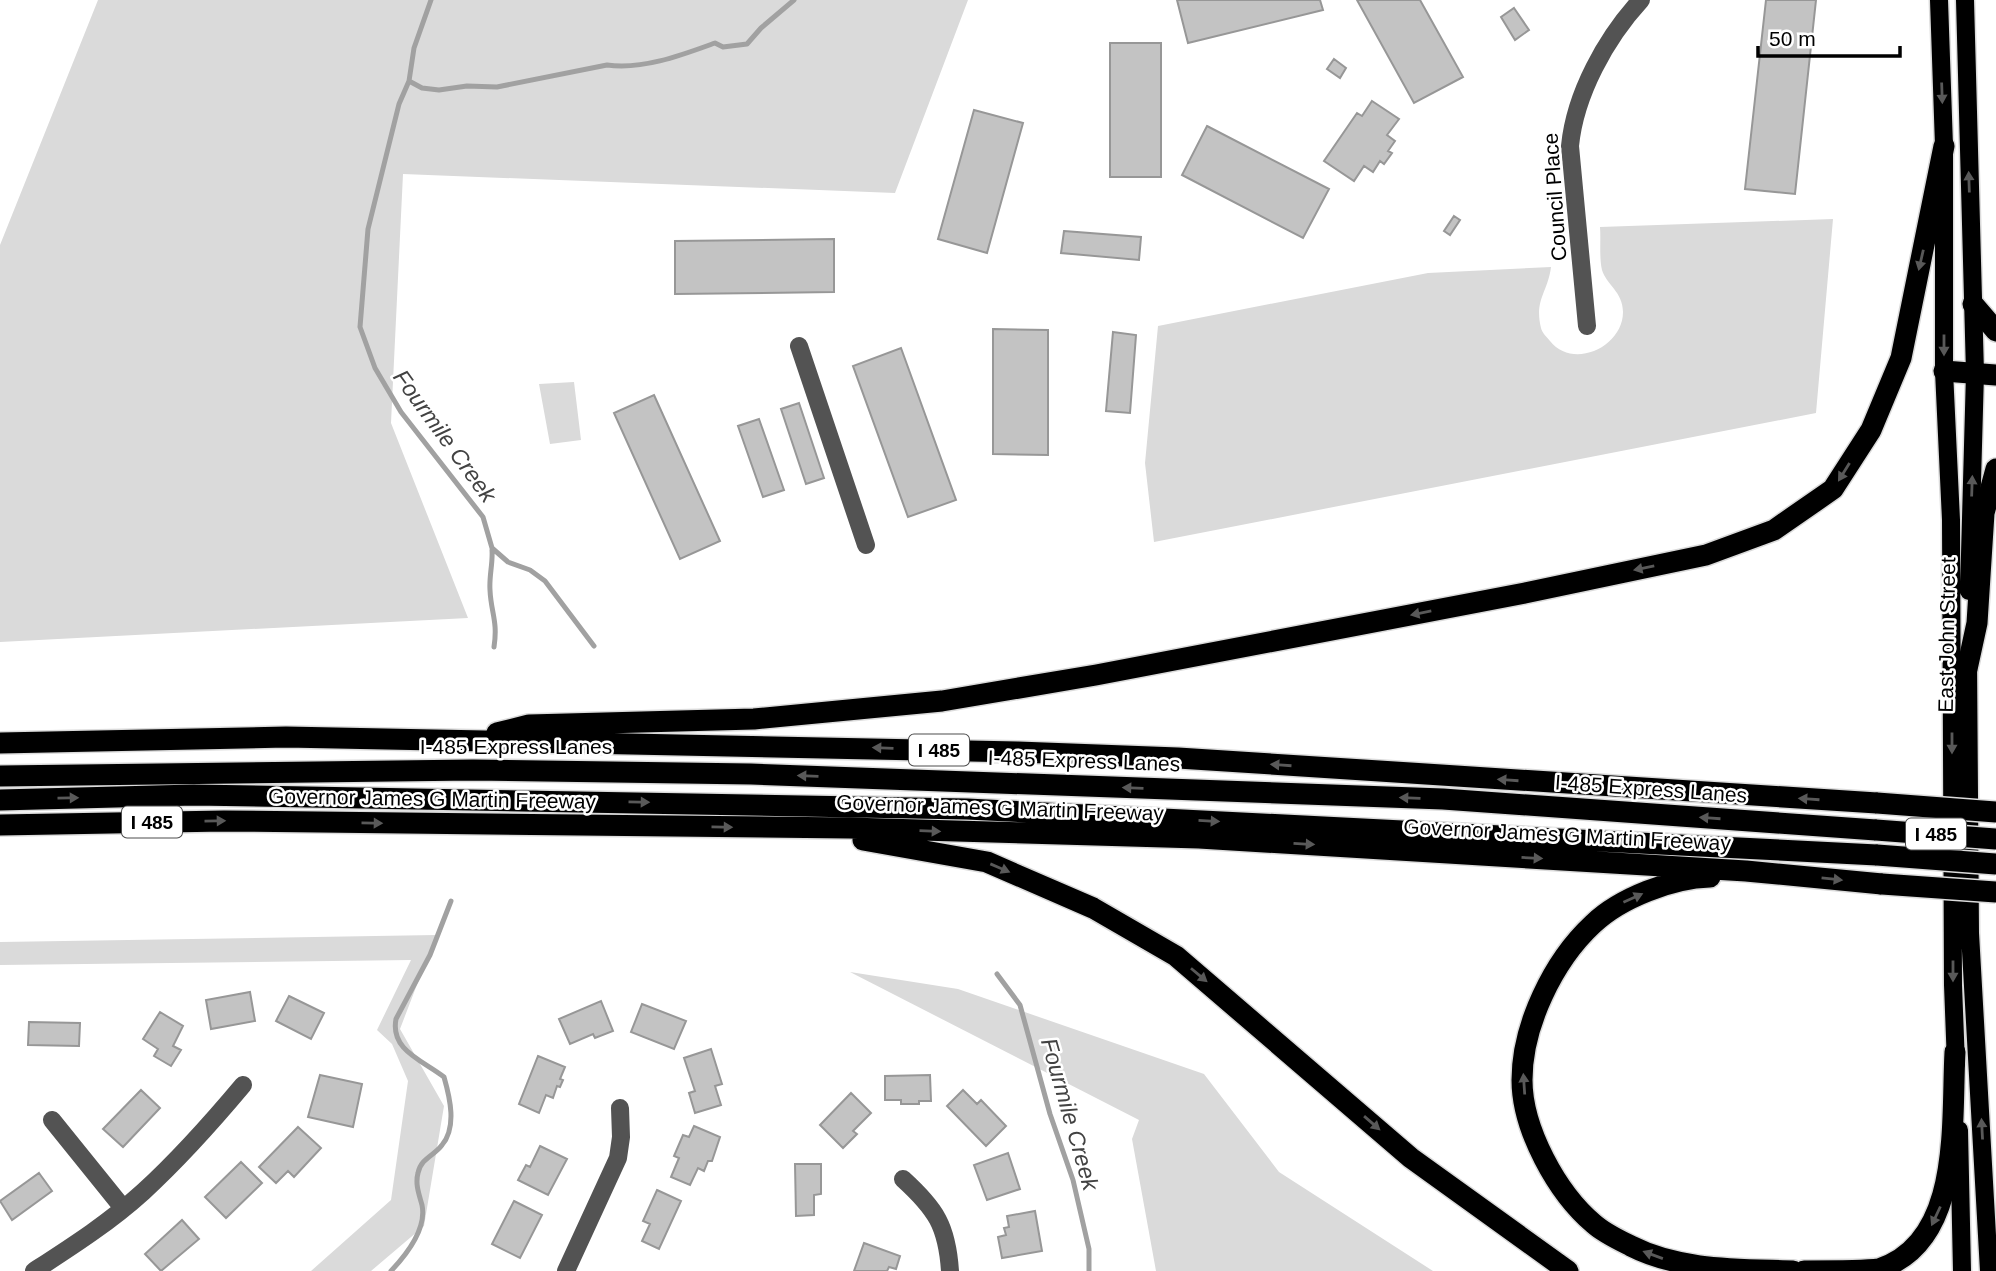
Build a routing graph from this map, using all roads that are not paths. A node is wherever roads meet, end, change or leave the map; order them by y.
1 (1641, 0) edge
2 (1939, 0) edge
3 (1965, 0) edge
4 (1944, 146) junction
5 (1973, 304) junction
6 (1587, 326) dead end
7 (1996, 331) edge
8 (799, 346) dead end
9 (1944, 371) junction
10 (1986, 374) edge
11 (1996, 469) edge
12 (866, 545) dead end
13 (1967, 669) junction
14 (475, 740) junction
15 (0, 743) edge
16 (0, 776) edge
17 (0, 800) edge
18 (1996, 812) edge
19 (0, 825) edge
20 (764, 827) junction
21 (1996, 839) edge
22 (1996, 864) edge
23 (1791, 875) junction
24 (1996, 892) edge
25 (1955, 1052) junction
26 (243, 1085) dead end
27 (620, 1108) dead end
28 (52, 1120) dead end
29 (903, 1179) dead end
30 (123, 1208) junction
31 (34, 1271) edge
32 (566, 1271) edge
33 (950, 1271) edge
34 (1568, 1271) edge
35 (1793, 1271) edge
36 (1804, 1271) edge
37 (1962, 1271) edge
38 (1989, 1271) edge

1 - 6 street, Council Place
2 -> 4 main road, East John Street
5 -> 3 main road, East John Street
4 -> 9 main road, East John Street
4 -> 14 highway
5 - 7 highway
5 - 10 main road, East John Street
8 - 12 street
9 - 10 highway
9 -> 25 main road, East John Street
13 -> 10 main road, East John Street
11 - 13 highway
38 -> 13 main road, East John Street
14 - 15 highway, I 485
18 -> 14 highway, I 485, bridge
21 -> 16 highway, I-485 Express Lanes / I 485, bridge
17 -> 22 highway, I 485, bridge
19 -> 20 highway, Governor James G Martin Freeway / I 485
20 -> 23 highway, Governor James G Martin Freeway / I 485
20 -> 34 highway
23 -> 24 highway, Governor James G Martin Freeway / I 485, bridge
35 -> 23 highway
25 -> 36 highway
25 - 37 main road, East John Street
26 - 30 street
27 - 32 street
28 - 30 street
29 - 33 street
30 - 31 street

